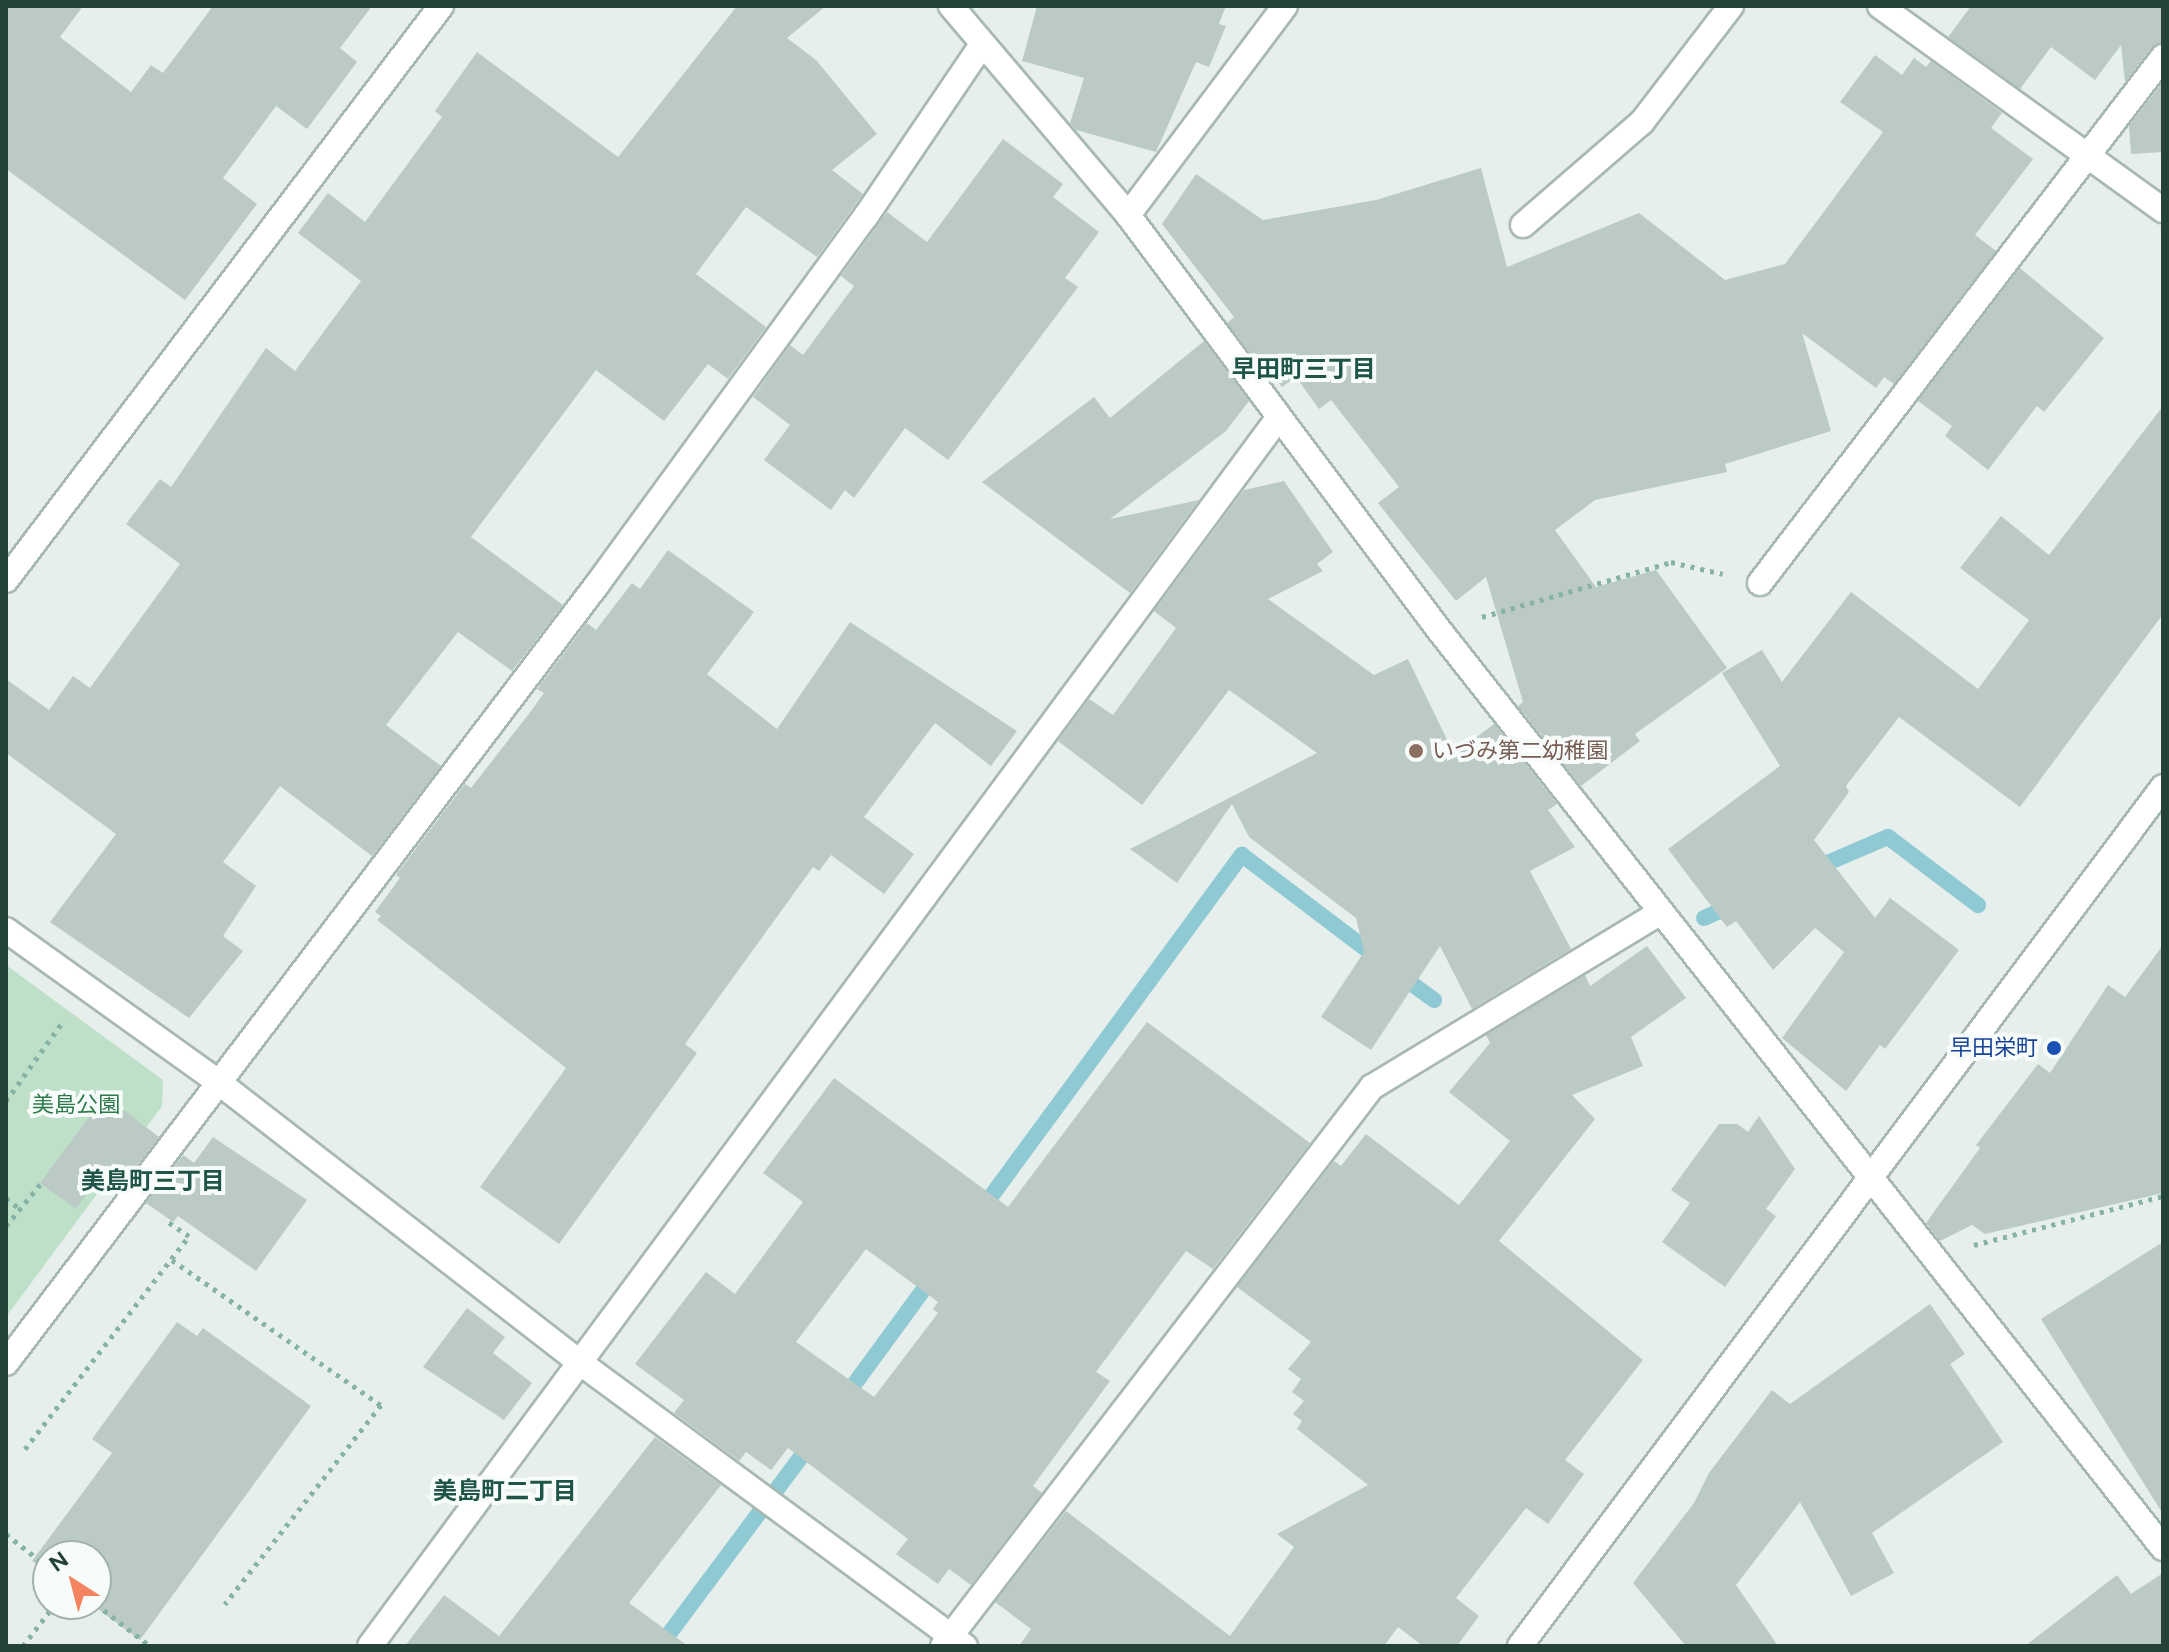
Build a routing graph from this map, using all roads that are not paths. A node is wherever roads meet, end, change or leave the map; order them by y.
1 (441, 6) edge
2 (951, 6) edge
3 (1285, 6) edge
4 (1731, 6) edge
5 (1880, 6) edge
6 (981, 46) junction
7 (2163, 57) edge
8 (2089, 156) junction
9 (2163, 210) edge
10 (1128, 215) junction
11 (1523, 225) dead end
12 (1277, 420) junction
13 (6, 580) edge
14 (1760, 583) road end
15 (2163, 787) edge
16 (1659, 913) junction
17 (6, 930) edge
18 (217, 1081) junction
19 (1874, 1176) junction
20 (6, 1363) edge
21 (582, 1364) junction
22 (2163, 1548) edge
23 (953, 1643) edge
24 (370, 1646) edge
25 (1520, 1646) edge

1 - 13 street
2 - 6 street
3 - 10 street
4 - 11 street
5 - 8 street
6 - 10 street
6 - 18 street
7 - 8 street
8 - 9 street
8 - 14 street
10 - 12 street
12 - 16 street
12 - 21 street
15 - 19 street
16 - 19 street
16 - 23 street
17 - 18 street
18 - 20 street
18 - 21 street
19 - 22 street
19 - 25 street
21 - 23 street
21 - 24 street

